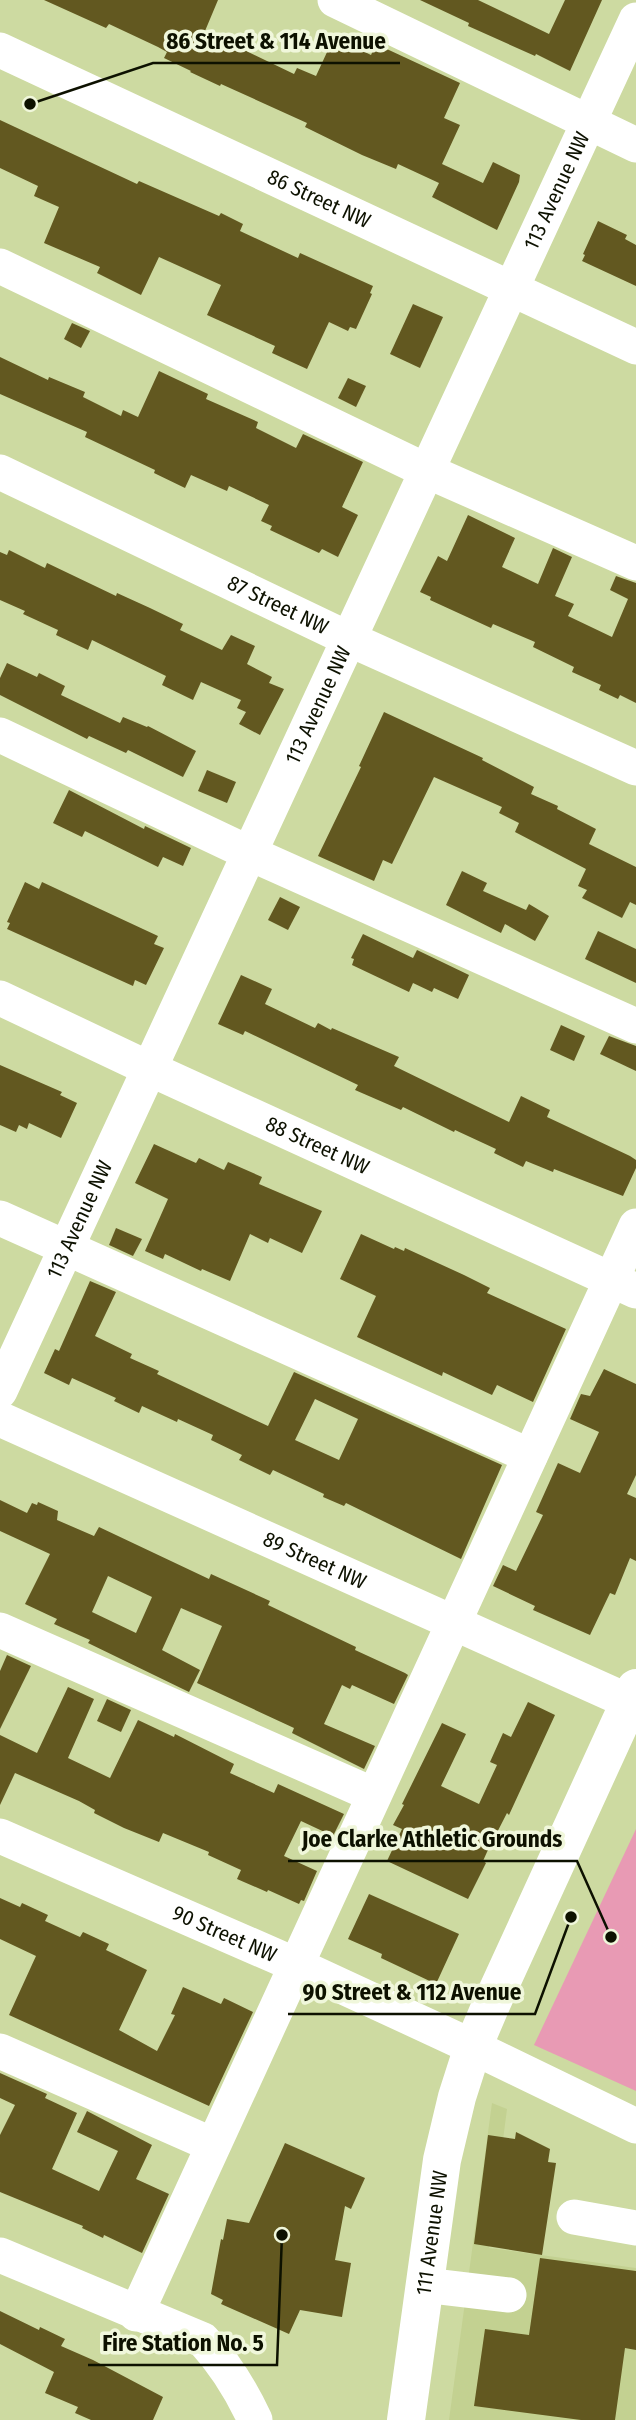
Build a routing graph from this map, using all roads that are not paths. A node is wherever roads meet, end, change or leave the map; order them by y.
1 (335, 0) edge
2 (636, 20) edge
3 (0, 50) edge
4 (588, 123) junction
5 (636, 145) edge
6 (0, 266) edge
7 (512, 290) junction
8 (636, 347) edge
9 (427, 471) junction
10 (0, 472) edge
11 (636, 563) edge
12 (349, 639) junction
13 (0, 735) edge
14 (636, 768) edge
15 (249, 853) junction
16 (0, 998) edge
17 (636, 1026) edge
18 (150, 1069) junction
19 (0, 1218) edge
20 (636, 1226) edge
21 (66, 1250) junction
22 (624, 1285) edge
23 (0, 1391) edge
24 (0, 1419) edge
25 (530, 1456) junction
26 (454, 1621) junction
27 (0, 1630) edge
28 (633, 1695) edge
29 (374, 1795) junction
30 (0, 1836) edge
31 (296, 1965) junction
32 (473, 2047) junction
33 (0, 2051) edge
34 (636, 2126) edge
35 (213, 2145) junction
36 (573, 2217) dead end
37 (636, 2228) edge
38 (0, 2255) edge
39 (424, 2285) junction
40 (509, 2295) dead end
41 (136, 2314) junction
42 (255, 2420) edge
43 (406, 2420) edge

1 - 4 street
2 - 4 street, 113 Avenue NW
3 - 7 street, 86 Street NW
4 - 5 street
4 - 7 street, 113 Avenue NW
6 - 9 street
7 - 8 street, 86 Street NW
7 - 9 street, 113 Avenue NW
9 - 11 street
9 - 12 street, 113 Avenue NW
10 - 12 street, 87 Street NW
12 - 14 street, 87 Street NW
12 - 15 street, 113 Avenue NW
13 - 15 street
15 - 17 street
15 - 18 street, 113 Avenue NW
16 - 18 street, 88 Street NW
18 - 21 street, 113 Avenue NW
18 - 22 street, 88 Street NW
19 - 21 street
20 - 22 street
21 - 23 street, 113 Avenue NW
21 - 25 street
22 - 25 street
24 - 26 street, 89 Street NW
25 - 26 street
26 - 28 street, 89 Street NW
26 - 29 street
27 - 29 street
28 - 32 main road, 111 Avenue NW
29 - 31 street
30 - 31 street, 90 Street NW
31 - 32 street, 90 Street NW
31 - 35 street
32 - 34 street, 90 Street NW
32 - 39 main road, 111 Avenue NW
33 - 35 street
35 - 41 street
36 - 37 street
38 - 41 street
39 - 40 street
39 - 43 main road, 111 Avenue NW
41 - 42 street

